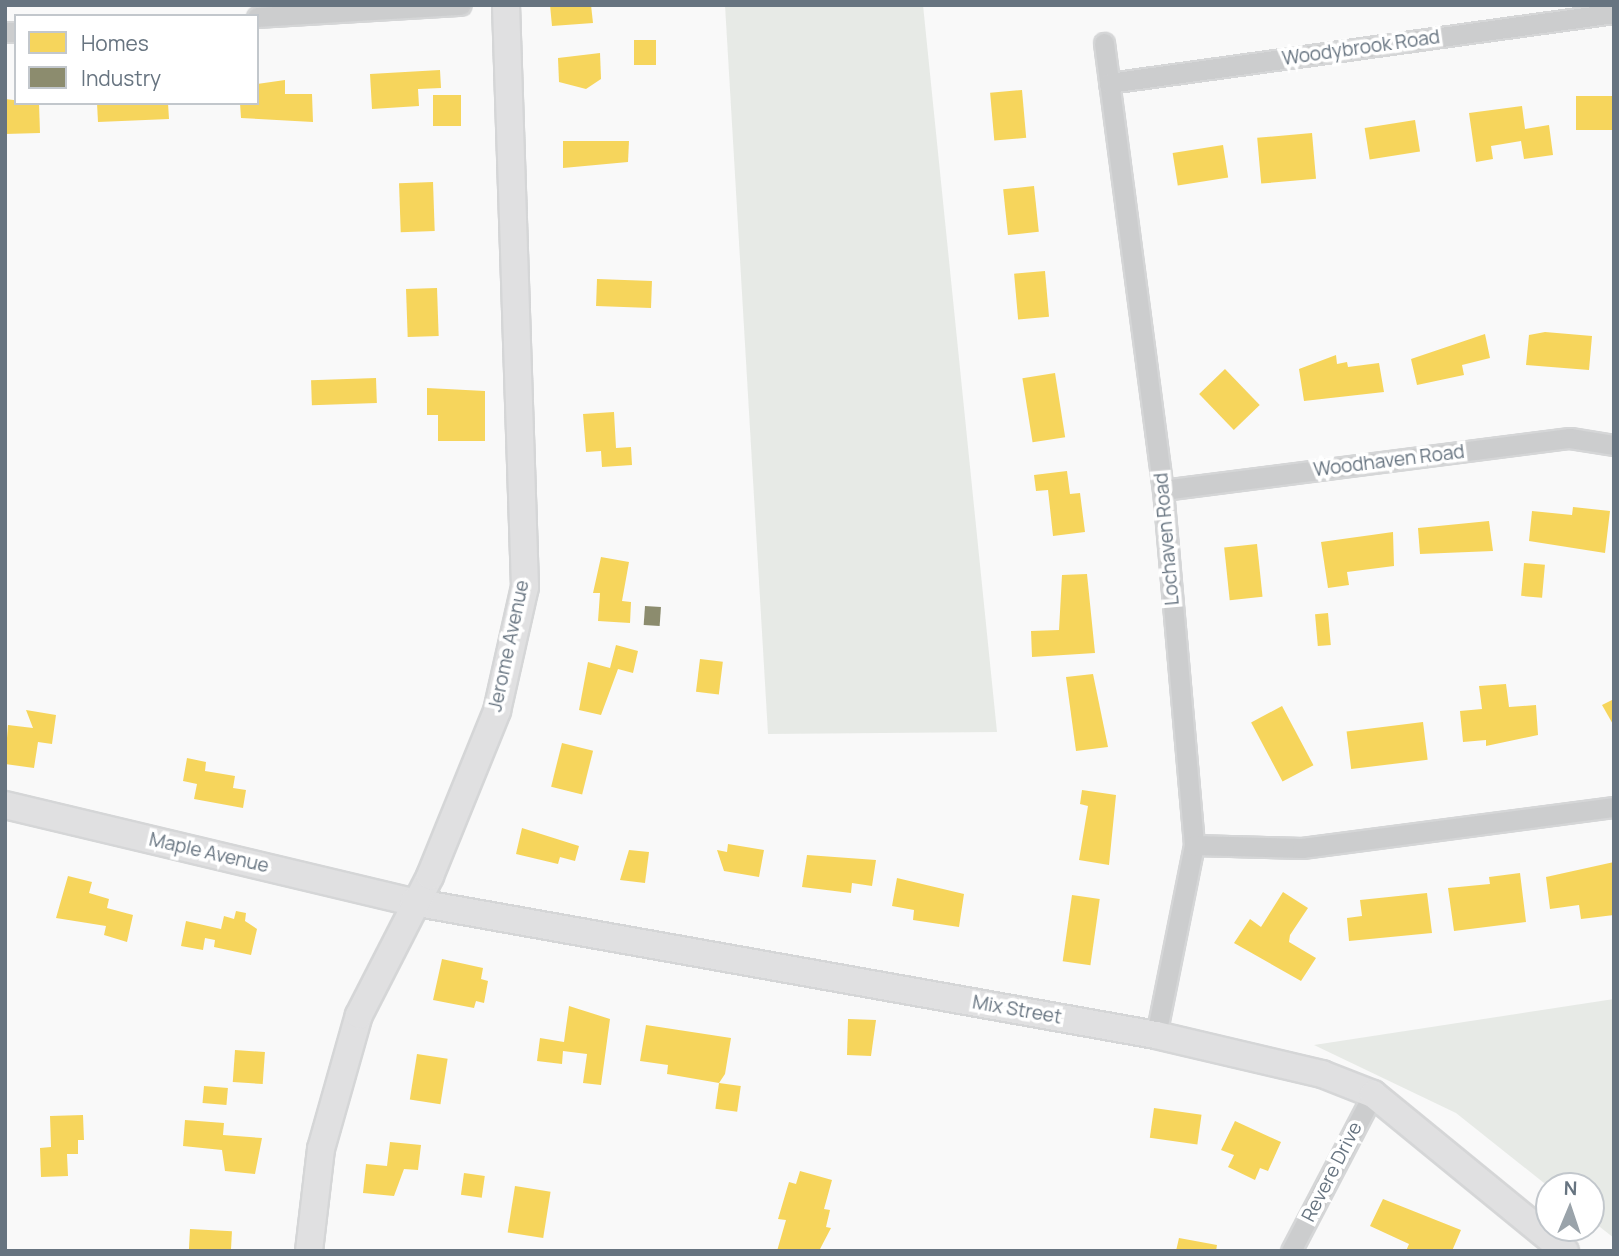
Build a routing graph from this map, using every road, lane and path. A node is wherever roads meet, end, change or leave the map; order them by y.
1 (461, 5) edge
2 (506, 5) edge
3 (1614, 13) edge
4 (259, 17) edge
5 (1104, 43) dead end
6 (1109, 83) junction
7 (1614, 445) edge
8 (1163, 489) junction
9 (5, 804) edge
10 (1614, 807) edge
11 (1194, 845) junction
12 (413, 902) junction
13 (1156, 1035) junction
14 (1373, 1094) junction
15 (309, 1251) edge
16 (1291, 1251) edge
17 (1565, 1251) edge

1 - 4 street
2 - 12 main road, Jerome Avenue
3 - 6 street, Woodybrook Road
5 - 6 street, Lochaven Road
6 - 8 street, Lochaven Road
7 - 8 street, Woodhaven Road
8 - 11 street, Lochaven Road
9 - 12 main road, Maple Avenue
10 - 11 street
11 - 13 street, Lochaven Road
12 - 13 main road, Mix Street
12 - 15 main road, Jerome Avenue
13 - 14 main road, Mix Street
14 - 16 street, Revere Drive
14 - 17 main road, Mix Street

